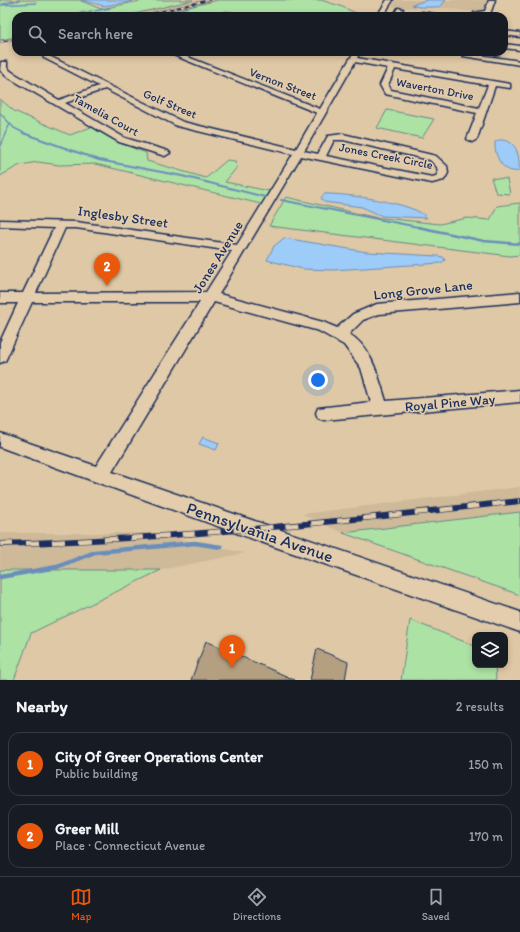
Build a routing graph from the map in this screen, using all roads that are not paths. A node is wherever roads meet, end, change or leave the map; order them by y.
1 (390, 0) edge
2 (492, 0) edge
3 (400, 9) dead end
4 (382, 12) edge
5 (398, 12) edge
6 (488, 12) edge
7 (508, 33) edge
8 (520, 34) edge
9 (508, 46) edge
10 (520, 48) edge
11 (46, 56) edge
12 (178, 56) edge
13 (355, 56) edge
14 (477, 56) edge
15 (520, 63) edge
16 (4, 64) dead end
17 (392, 67) junction
18 (492, 84) junction
19 (507, 86) dead end
20 (104, 87) junction
21 (59, 103) junction
22 (482, 111) junction
23 (322, 112) junction
24 (472, 139) dead end
25 (299, 152) junction
26 (165, 153) dead end
27 (321, 156) junction
28 (0, 223) edge
29 (61, 224) junction
30 (241, 249) junction
31 (211, 297) junction
32 (520, 297) edge
33 (0, 298) edge
34 (28, 298) junction
35 (338, 336) junction
36 (0, 357) edge
37 (520, 396) edge
38 (381, 409) junction
39 (324, 413) dead end
40 (0, 440) edge
41 (100, 476) junction
42 (520, 622) edge

1 - 4 street
2 - 6 street
3 - 5 street
7 - 8 street
9 - 10 street
11 - 20 street, Golf Street
12 - 23 street, Vernon Street
13 - 17 street
13 - 23 street, Jones Avenue
14 - 15 street
16 - 21 street, Tamelia Court
17 - 18 street
17 - 22 street, Waverton Drive
18 - 19 street
18 - 22 street
20 - 21 street
20 - 25 street, Golf Street
21 - 26 street, Tamelia Court
22 - 24 street
23 - 25 street, Jones Avenue
25 - 27 street, Jones Creek Circle
25 - 30 street, Jones Avenue
27 - 27 street, Jones Creek Circle
28 - 29 street, Inglesby Street
29 - 30 street, Inglesby Street
29 - 34 street
30 - 31 street, Jones Avenue
31 - 34 street
31 - 35 street
31 - 41 street, Jones Avenue
32 - 35 street, Long Grove Lane
33 - 34 street
34 - 36 street
35 - 38 street
37 - 38 street, Royal Pine Way
38 - 39 street, Royal Pine Way
40 - 41 street, Pennsylvania Avenue
41 - 42 street, Pennsylvania Avenue

